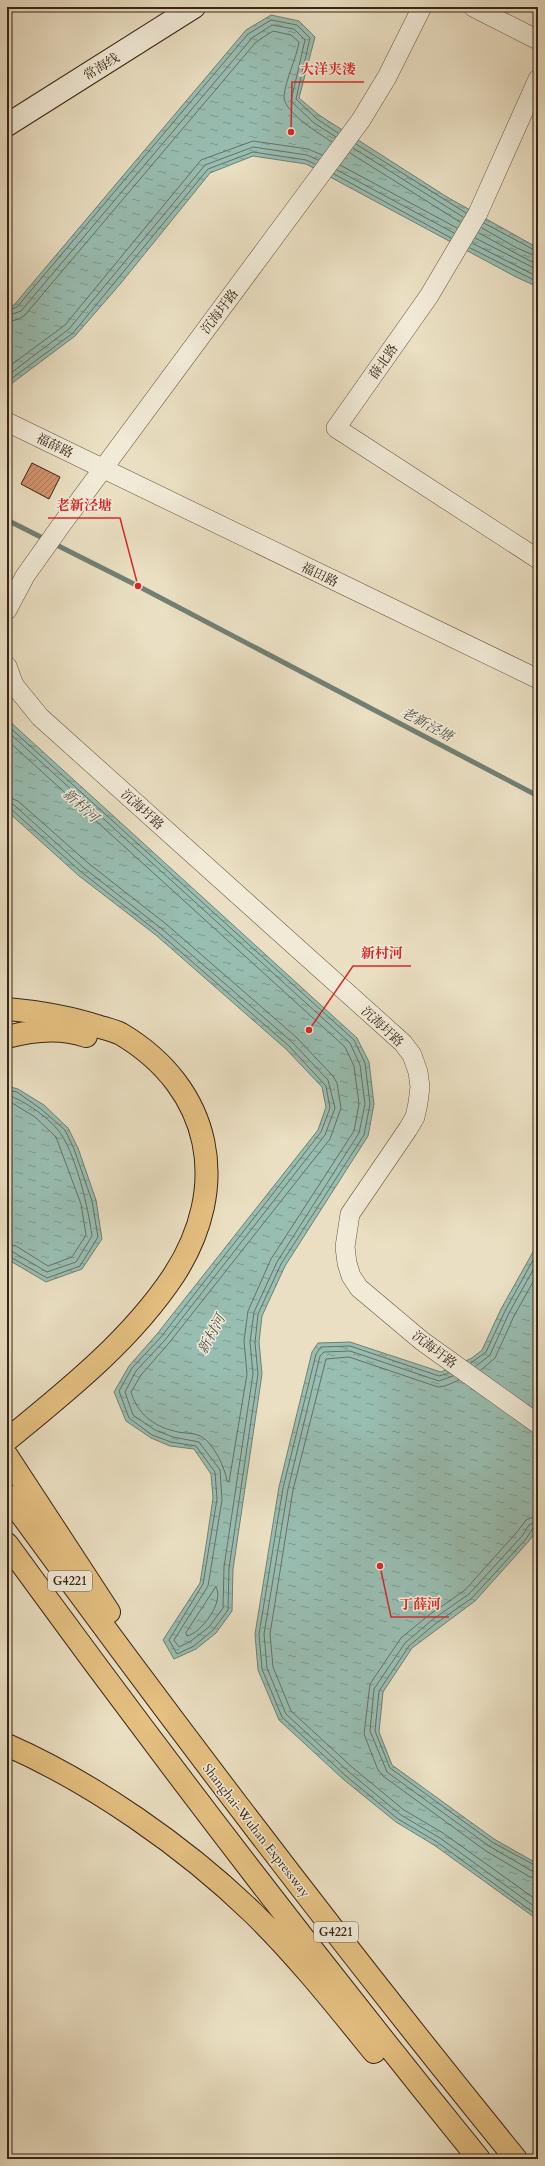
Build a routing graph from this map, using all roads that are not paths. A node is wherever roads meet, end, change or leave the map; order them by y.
1 (194, 7) edge
2 (422, 7) edge
3 (473, 7) edge
4 (538, 40) edge
5 (538, 79) edge
6 (7, 125) edge
7 (7, 422) edge
8 (102, 468) junction
9 (538, 559) edge
10 (7, 610) edge
11 (7, 666) edge
12 (538, 679) edge
13 (7, 1009) edge
14 (7, 1037) edge
15 (199, 1199) junction
16 (7, 1423) edge
17 (538, 1424) edge
18 (7, 1440) edge
19 (7, 1456) edge
20 (7, 1495) edge
21 (7, 1544) edge
22 (16, 1749) edge
23 (231, 1796) junction
24 (460, 2159) edge
25 (478, 2159) edge
26 (516, 2159) edge

1 - 6 main road, 常海线
2 - 8 street, 沉海圩路
3 - 4 street
5 - 9 street, 薛北路
7 - 8 street, 福薛路
8 - 10 street, 沉海圩路
8 - 12 street, 福田路
11 - 17 street, 沉海圩路
13 - 15 highway
14 - 15 highway
15 - 16 highway
15 - 18 highway
19 - 23 highway
20 - 23 highway, Shanghai-Wuhan Expressway / G4221
21 - 25 highway, G4221
22 - 24 highway
23 - 26 highway, Shanghai-Wuhan Expressway / G4221

